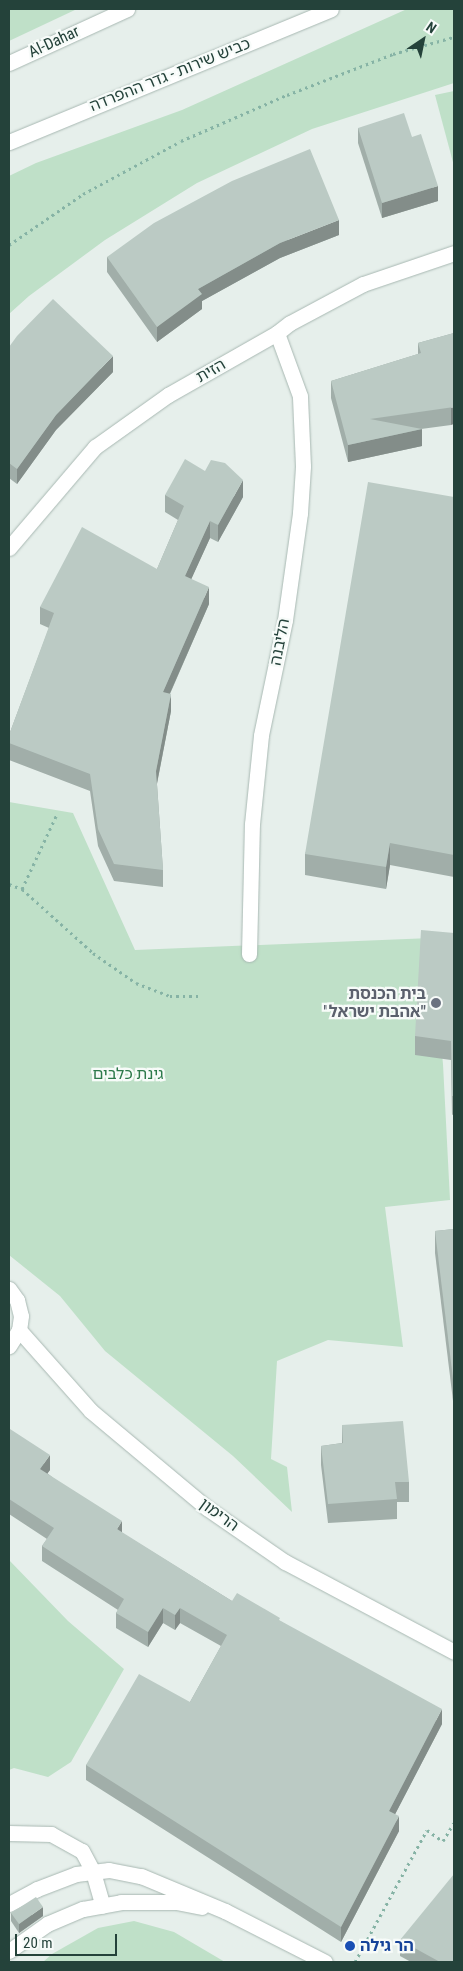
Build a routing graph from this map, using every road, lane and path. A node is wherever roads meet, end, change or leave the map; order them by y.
1 (127, 9) edge
2 (331, 9) edge
3 (454, 38) edge
4 (9, 63) edge
5 (9, 142) edge
6 (9, 245) edge
7 (454, 253) edge
8 (277, 333) junction
9 (9, 548) edge
10 (56, 816) dead end
11 (9, 884) edge
12 (22, 890) junction
13 (249, 954) dead end
14 (199, 996) dead end
15 (9, 1289) edge
16 (19, 1330) junction
17 (9, 1346) edge
18 (454, 1652) edge
19 (454, 1823) edge
20 (9, 1833) edge
21 (93, 1872) junction
22 (9, 1904) edge
23 (103, 1906) junction
24 (225, 1911) junction
25 (9, 1951) edge
26 (326, 1962) edge
27 (355, 1962) edge

1 - 4 street, Al-Dahar
2 - 5 street, כביש שירות - גדר ההפרדה
3 - 6 path
7 - 8 street, הזית
8 - 9 street, הזית
8 - 13 street, הליבנה
10 - 12 path
11 - 12 path
12 - 14 path
15 - 16 street
16 - 17 street
16 - 18 street, הרימון
19 - 27 path
20 - 21 street
21 - 22 street
21 - 23 street
21 - 24 street
23 - 24 street
23 - 25 street
24 - 26 street

